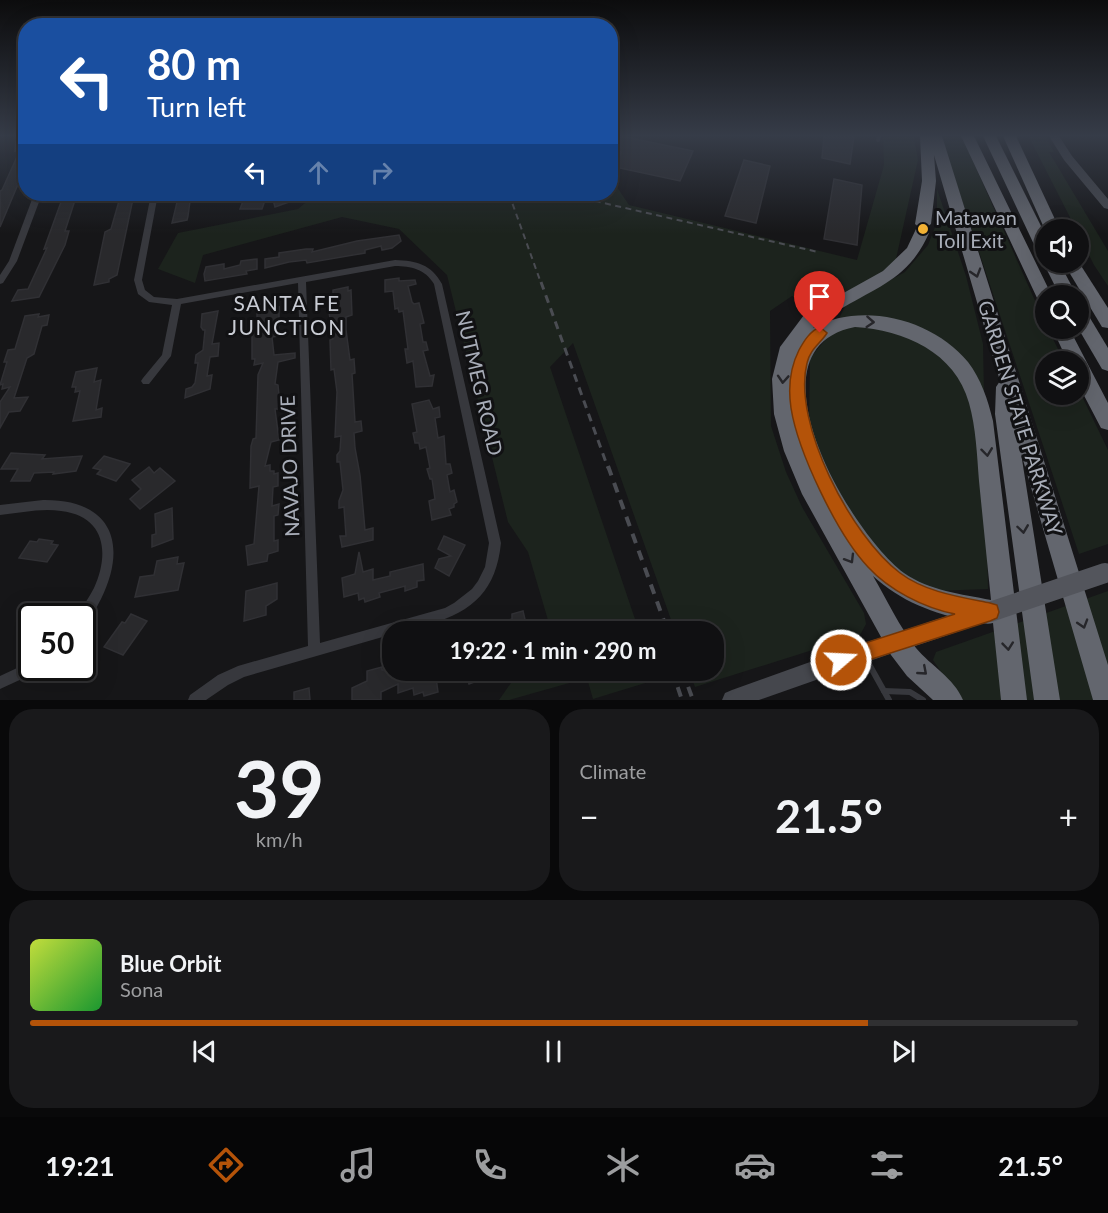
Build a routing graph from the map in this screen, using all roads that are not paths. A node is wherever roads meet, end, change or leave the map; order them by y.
1 (928, 169) edge
2 (945, 169) edge
3 (983, 169) edge
4 (1005, 169) edge
5 (1025, 169) edge
6 (1077, 169) edge
7 (35, 201) edge
8 (153, 201) edge
9 (1106, 203) edge
10 (1048, 219) edge
11 (1035, 230) edge
12 (1078, 273) edge
13 (302, 279) junction
14 (0, 281) edge
15 (1039, 285) edge
16 (177, 302) junction
17 (1108, 322) edge
18 (1089, 331) edge
19 (1108, 364) edge
20 (1005, 367) junction
21 (146, 381) dead end
22 (1089, 385) edge
23 (1108, 422) edge
24 (0, 510) edge
25 (1106, 573) edge
26 (93, 603) edge
27 (990, 612) junction
28 (897, 642) junction
29 (314, 651) junction
30 (863, 652) junction
31 (18, 674) edge
32 (0, 683) edge
33 (884, 691) junction
34 (195, 700) edge
35 (732, 700) edge
36 (889, 700) edge
37 (923, 700) edge
38 (950, 700) edge
39 (1014, 700) edge
40 (1047, 700) edge
41 (1106, 700) edge

1 -> 28 highway
2 -> 20 highway, GARDEN STATE PARKWAY
3 - 15 highway
4 - 11 highway
5 - 10 highway
6 - 9 street
7 - 14 street
8 - 16 street, NUTMEG ROAD
12 - 17 highway
13 - 16 street, NUTMEG ROAD
13 - 29 street, NAVAJO DRIVE
13 - 29 street, NUTMEG ROAD
16 - 21 street
18 - 19 highway
20 -> 40 highway
20 -> 41 highway, GARDEN STATE PARKWAY
22 - 23 highway
24 - 26 street
25 - 27 main road, bridge
27 - 28 main road
27 -> 39 highway
28 - 30 street
28 -> 38 highway
29 - 34 street, NUTMEG ROAD
30 - 33 lane
30 - 35 street
31 - 32 street
33 - 36 lane
33 - 37 lane

